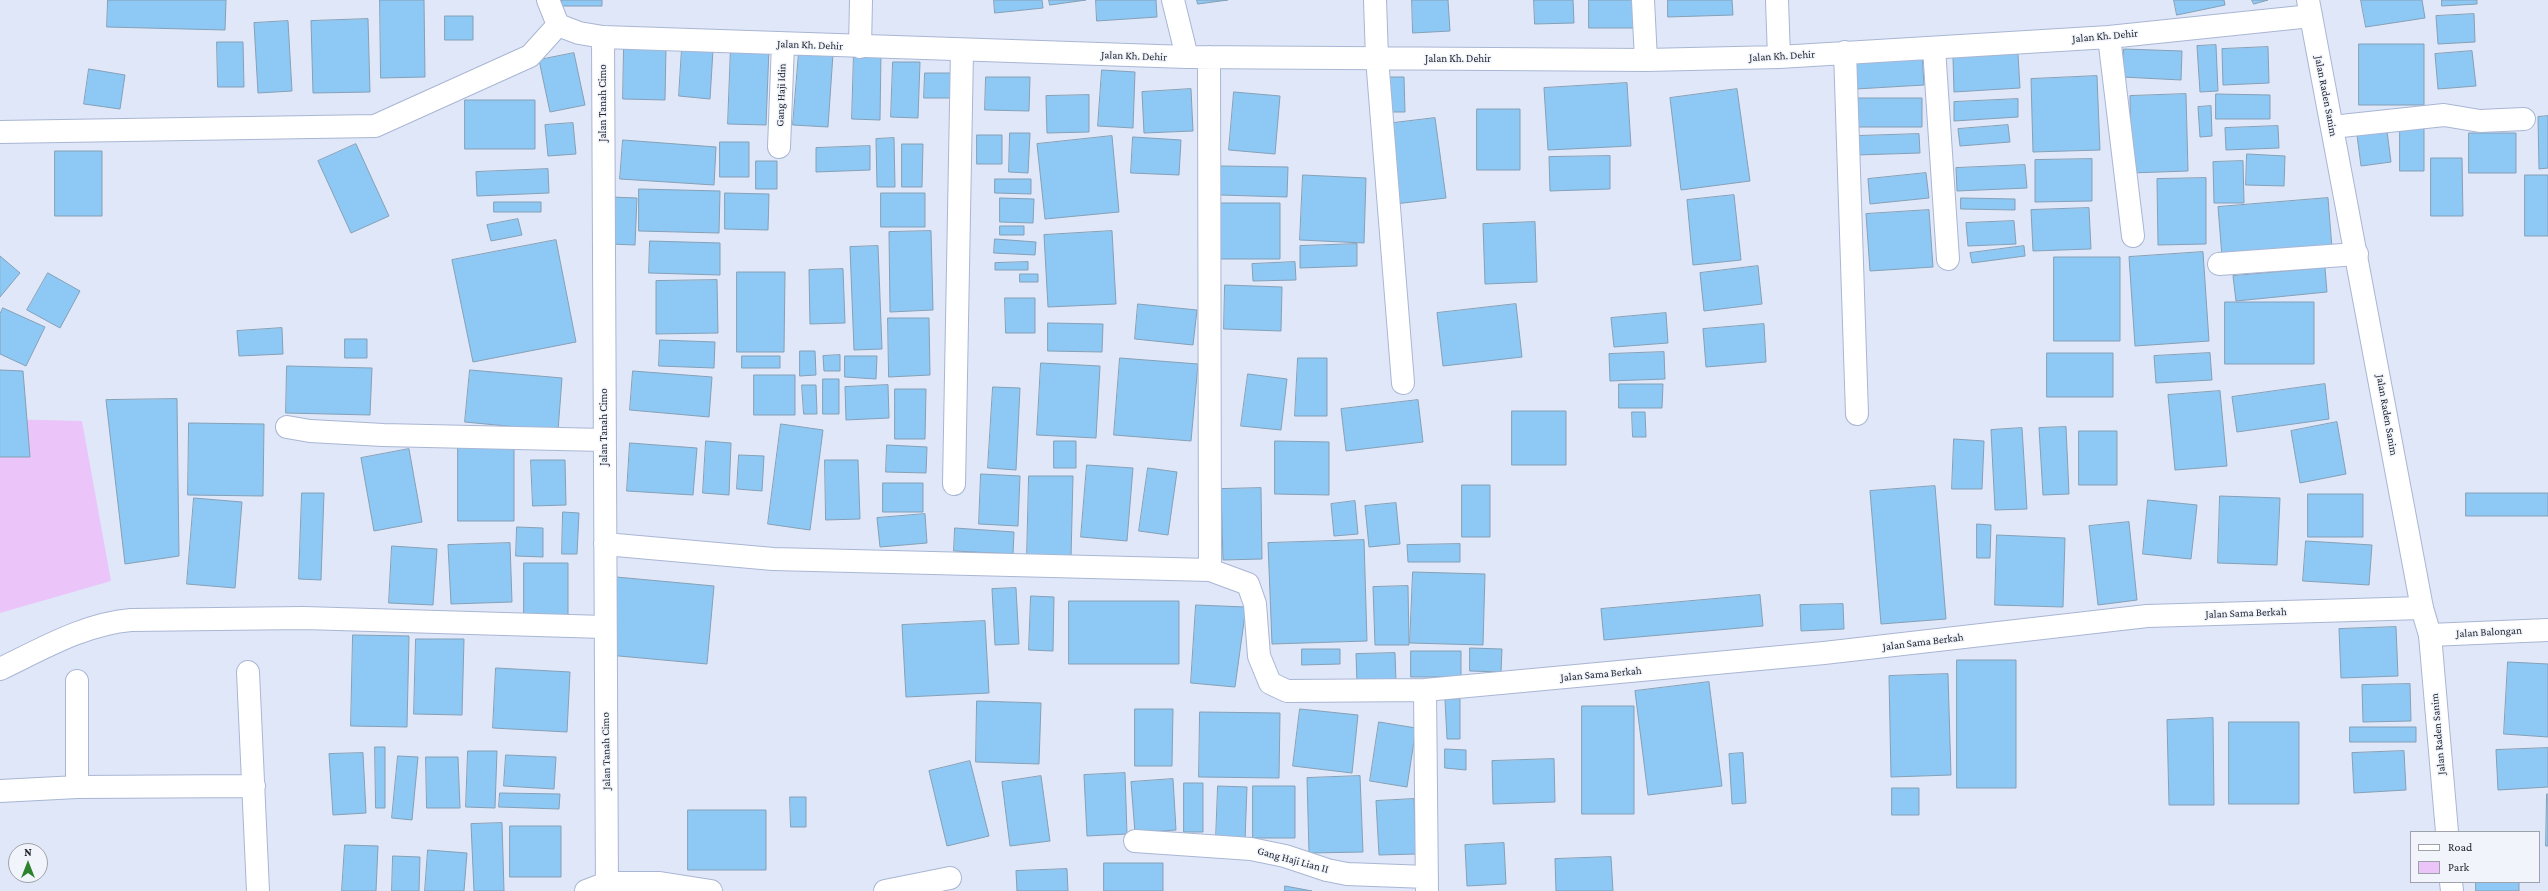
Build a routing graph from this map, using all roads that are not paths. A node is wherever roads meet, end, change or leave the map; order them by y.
1 (548, 0) edge
2 (861, 0) edge
3 (1174, 0) edge
4 (1375, 0) edge
5 (1643, 0) edge
6 (1776, 0) edge
7 (2309, 8) edge
8 (558, 25) junction
9 (2109, 37) junction
10 (603, 38) junction
11 (783, 44) junction
12 (860, 47) junction
13 (1934, 48) junction
14 (962, 51) junction
15 (1846, 52) junction
16 (1187, 57) junction
17 (1209, 57) junction
18 (1779, 57) junction
19 (1377, 58) junction
20 (1646, 60) junction
21 (2524, 118) dead end
22 (2332, 127) junction
23 (0, 132) edge
24 (779, 147) dead end
25 (2133, 236) dead end
26 (2357, 254) junction
27 (1948, 259) dead end
28 (2219, 264) dead end
29 (1403, 383) dead end
30 (1857, 414) dead end
31 (287, 427) dead end
32 (604, 440) junction
33 (954, 484) dead end
34 (605, 544) junction
35 (1210, 570) junction
36 (2422, 608) junction
37 (604, 627) junction
38 (2548, 630) edge
39 (2430, 635) junction
40 (0, 668) edge
41 (248, 672) dead end
42 (77, 681) dead end
43 (1425, 690) junction
44 (254, 786) junction
45 (77, 787) junction
46 (0, 791) edge
47 (2447, 831) edge
48 (1135, 841) dead end
49 (950, 878) dead end
50 (1427, 884) edge
51 (607, 887) edge
52 (258, 891) edge
53 (586, 891) edge
54 (711, 891) edge
55 (885, 891) edge

1 - 8 street
2 - 12 street
3 - 16 street
4 - 19 street
5 - 20 street
6 - 18 street
7 - 9 street, Jalan Kh. Dehir
7 - 22 street, Jalan Raden Sanim
8 - 10 street
8 - 23 street
9 - 13 street, Jalan Kh. Dehir
9 - 25 street
10 - 11 street, Jalan Kh. Dehir
10 - 32 street, Jalan Tanah Cimo
11 - 12 street, Jalan Kh. Dehir
11 - 24 street, Gang Haji Idin
12 - 14 street, Jalan Kh. Dehir
13 - 15 street, Jalan Kh. Dehir
13 - 27 street
14 - 16 street, Jalan Kh. Dehir
14 - 33 street
15 - 18 street, Jalan Kh. Dehir
15 - 30 street
16 - 17 street, Jalan Kh. Dehir
17 - 19 street, Jalan Kh. Dehir
17 - 35 street
18 - 20 street, Jalan Kh. Dehir
19 - 20 street, Jalan Kh. Dehir
19 - 29 street
21 - 22 street
22 - 26 street, Jalan Raden Sanim
26 - 28 street
26 - 36 street, Jalan Raden Sanim
31 - 32 street
32 - 34 street, Jalan Tanah Cimo
34 - 35 street
34 - 37 street, Jalan Tanah Cimo
35 - 43 street, Jalan Sama Berkah
36 - 39 street, Jalan Raden Sanim
36 - 43 street, Jalan Sama Berkah
37 - 40 street
37 - 51 street, Jalan Tanah Cimo
38 - 39 street, Jalan Balongan
39 - 47 street, Jalan Raden Sanim
41 - 44 street
42 - 45 street
43 - 50 street
44 - 45 street
44 - 52 street
45 - 46 street
48 - 50 street, Gang Haji Lian II
49 - 55 street
51 - 53 street
51 - 54 street

